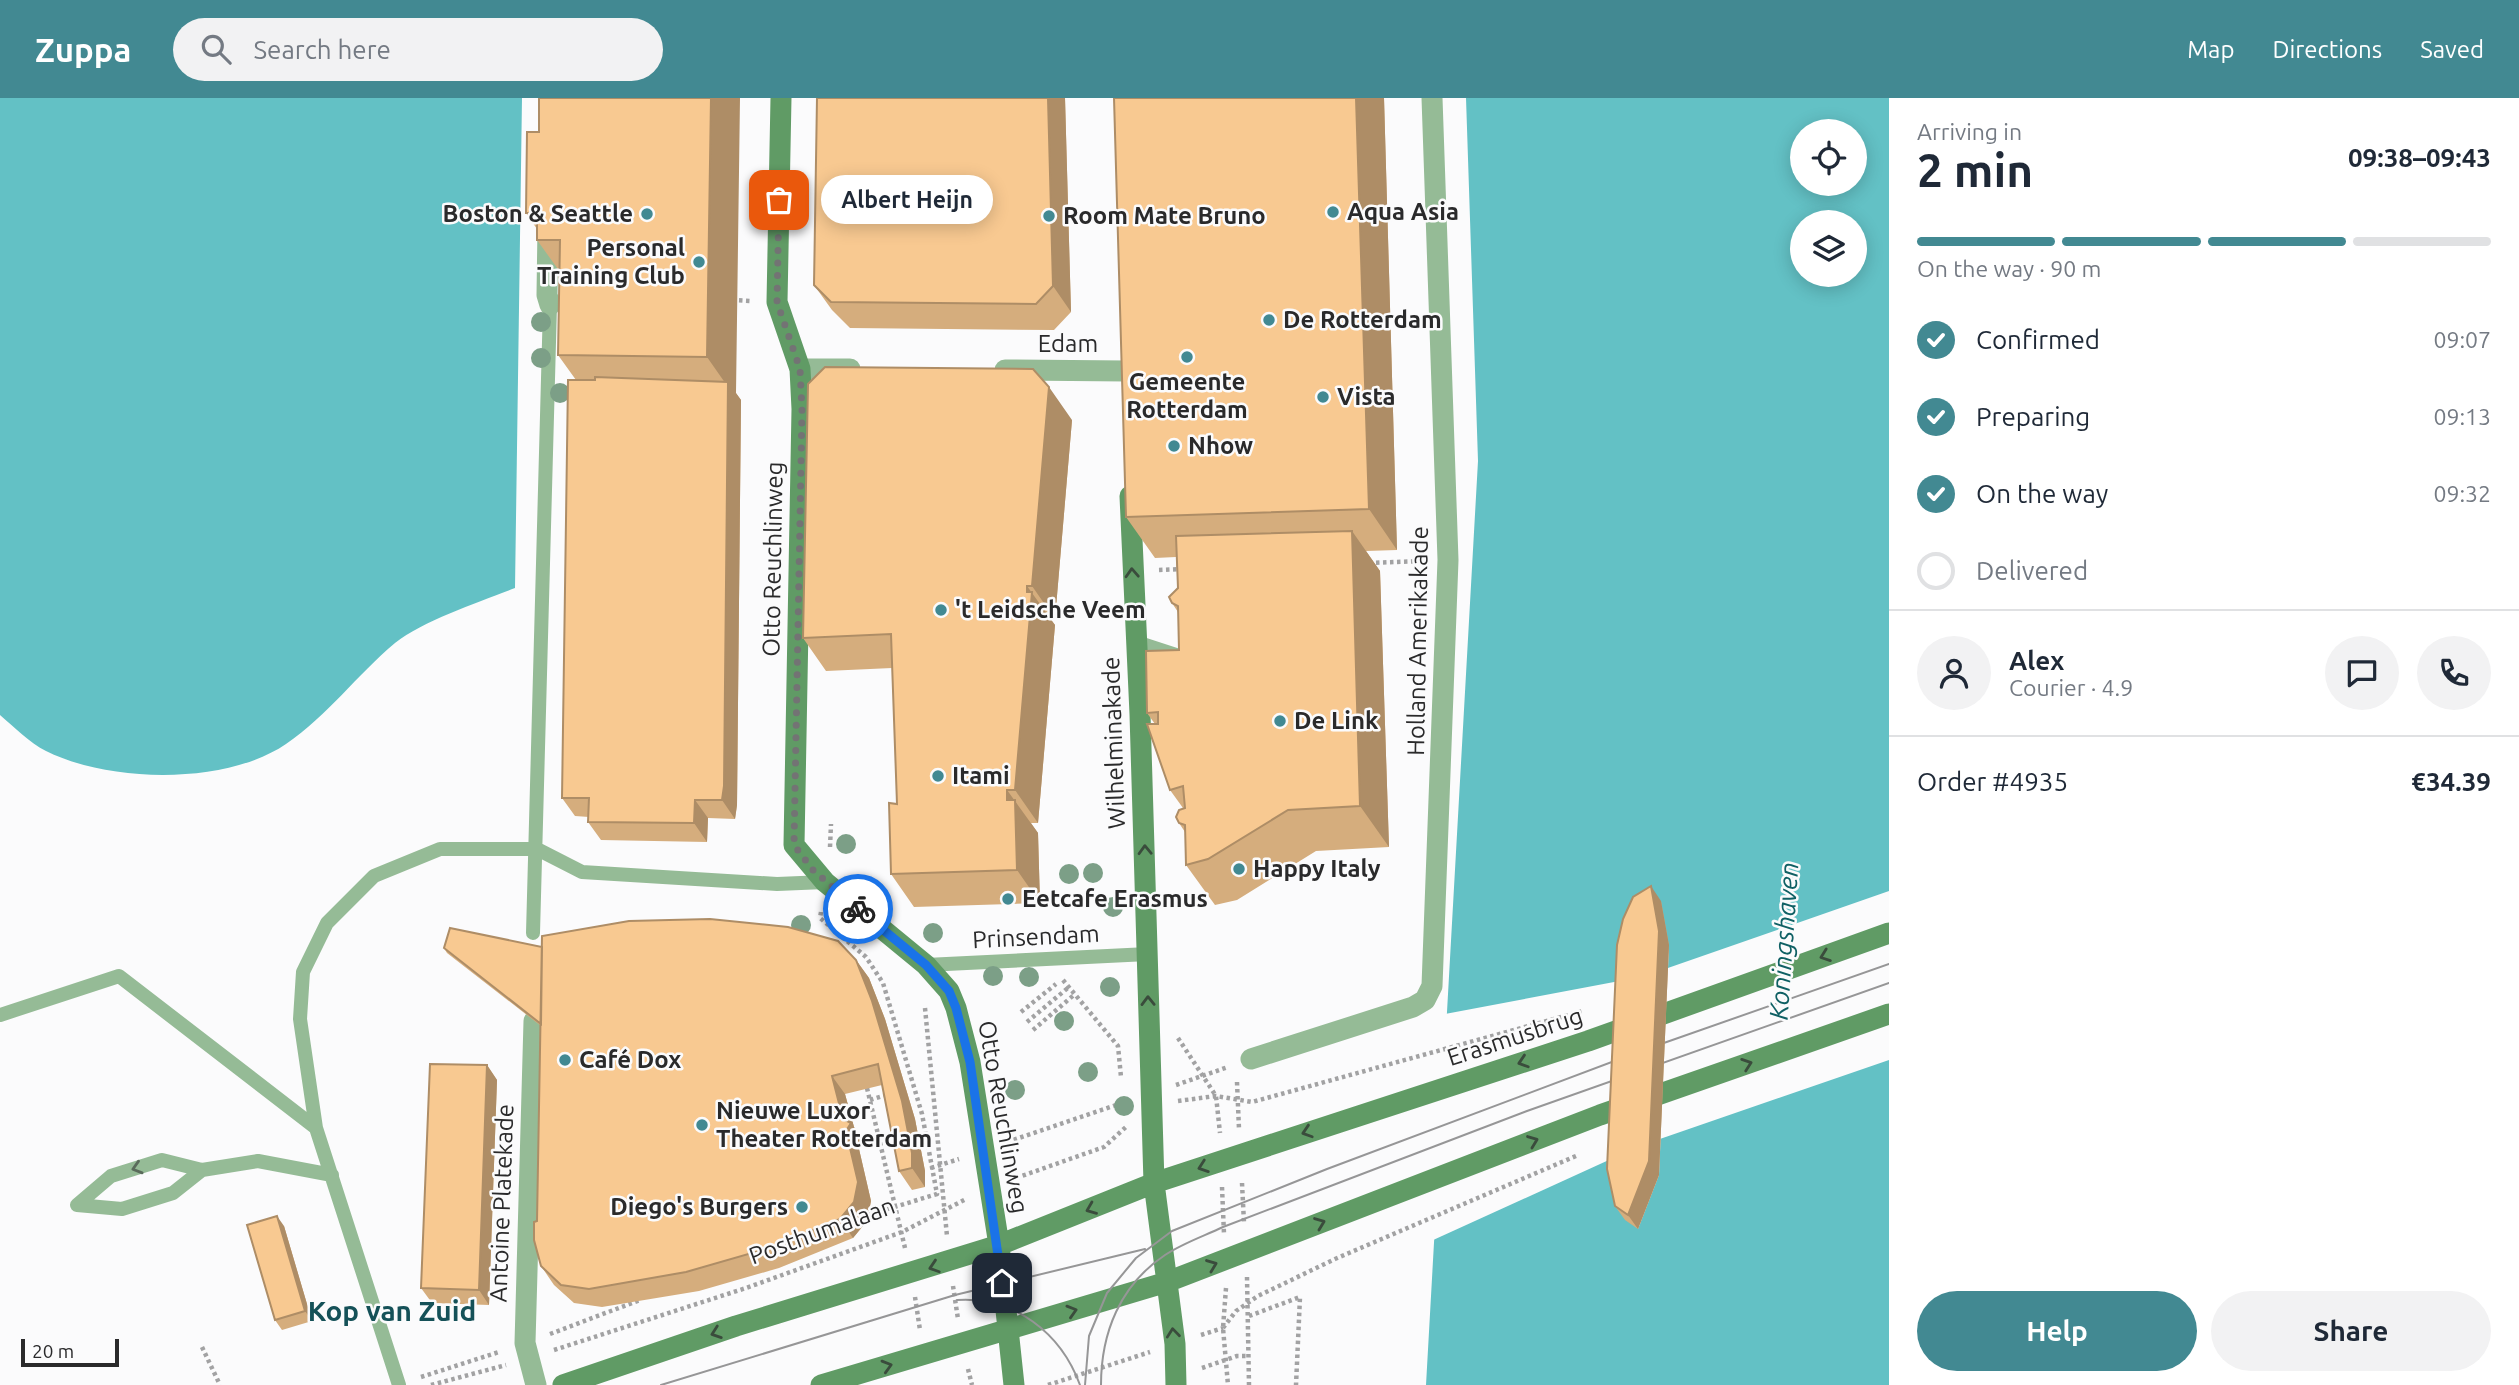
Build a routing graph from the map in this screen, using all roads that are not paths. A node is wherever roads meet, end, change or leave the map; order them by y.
1 (781, 98) edge
2 (1432, 98) edge
3 (549, 202) edge
4 (550, 305) joint
5 (1125, 343) edge
6 (800, 369) junction
7 (869, 369) edge
8 (978, 370) edge
9 (1126, 370) junction
10 (1127, 397) edge
11 (1129, 477) edge
12 (1136, 642) junction
13 (1198, 662) edge
14 (537, 849) junction
15 (825, 882) junction
16 (533, 933) dead end
17 (1889, 933) edge
18 (1148, 954) junction
19 (926, 965) junction
20 (1889, 1014) edge
21 (0, 1015) edge
22 (534, 1021) edge
23 (1251, 1059) dead end
24 (316, 1128) junction
25 (202, 1170) junction
26 (332, 1175) junction
27 (1154, 1183) junction
28 (999, 1245) junction
29 (1167, 1282) junction
30 (1006, 1331) junction
31 (399, 1384) edge
32 (537, 1385) edge
33 (563, 1385) edge
34 (821, 1385) edge
35 (1014, 1385) edge
36 (1176, 1385) edge

1 - 6 main road, Otto Reuchlinweg
2 - 23 street, Holland Amerikakade
3 - 4 street
4 - 14 lane
5 - 9 main road
6 - 7 street
6 - 15 main road, Otto Reuchlinweg
8 - 9 street, Edam
9 - 10 main road
12 -> 11 main road, Wilhelminakade
12 - 13 lane
18 -> 12 main road, Wilhelminakade
14 - 15 lane
14 - 16 lane
14 - 24 lane
15 - 19 main road, Otto Reuchlinweg
17 -> 27 main road, Erasmusbrug
18 - 19 lane, Prinsendam
27 -> 18 main road, Wilhelminakade
19 - 28 main road, Otto Reuchlinweg
29 -> 20 main road
21 - 24 lane
22 - 32 street, Antoine Platekade
24 - 26 lane
25 -> 25 lane
25 - 26 lane
26 - 31 lane
27 -> 28 main road
27 - 29 main road, Wilhelminakade
28 - 30 main road
28 -> 33 main road
30 -> 29 main road
36 -> 29 main road, Wilhelminakade
34 -> 30 main road
30 - 35 main road

